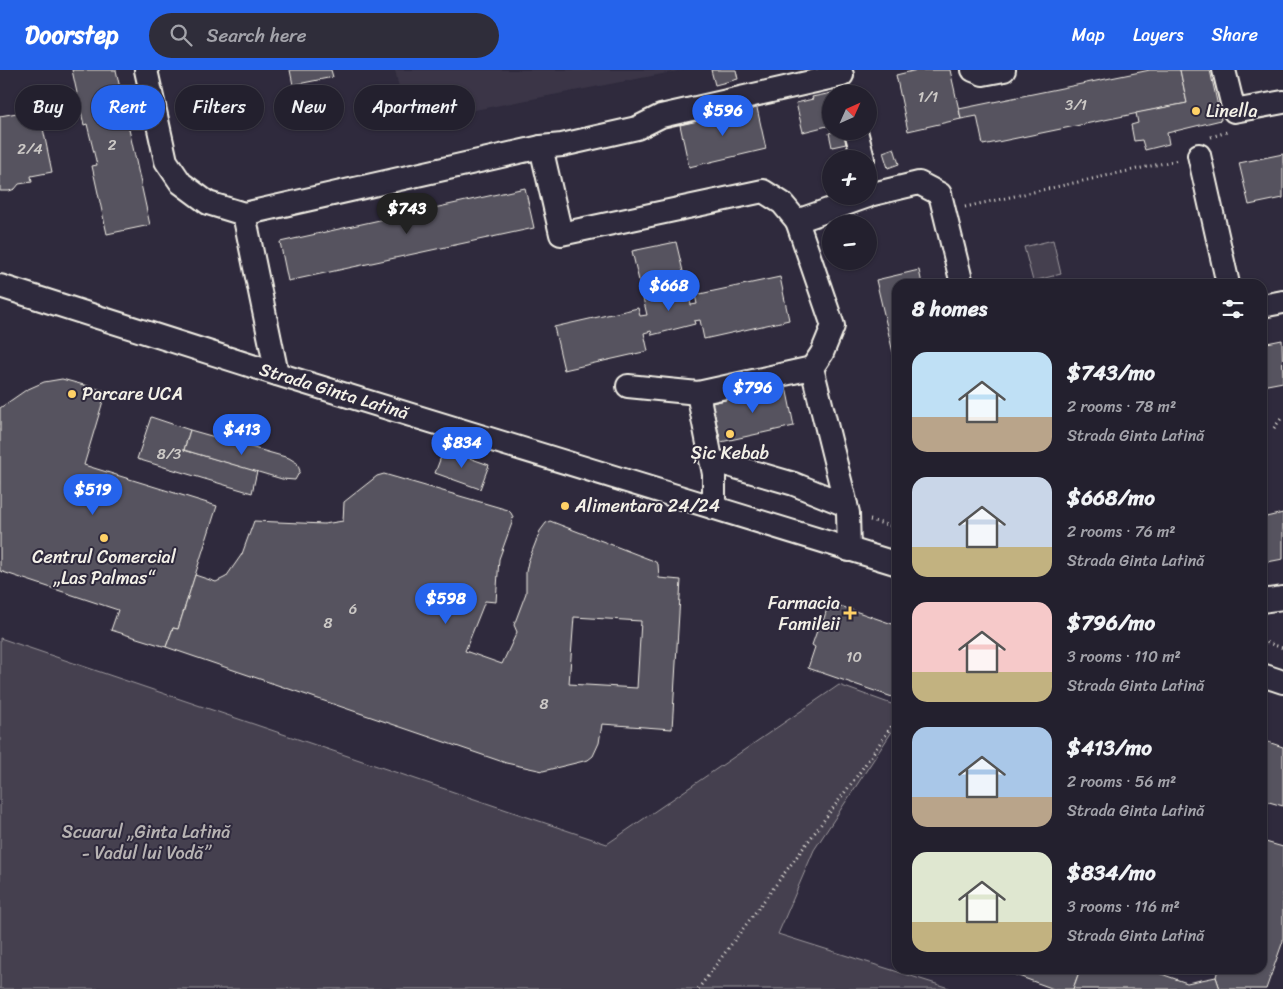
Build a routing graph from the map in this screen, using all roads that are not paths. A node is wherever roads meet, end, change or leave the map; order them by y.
1 (146, 70) edge
2 (974, 70) edge
3 (1004, 70) edge
4 (1224, 70) edge
5 (843, 80) edge
6 (1283, 102) edge
7 (541, 148) junction
8 (1198, 155) road end
9 (877, 190) edge
10 (838, 205) edge
11 (244, 214) junction
12 (798, 222) junction
13 (961, 279) edge
14 (1227, 279) edge
15 (0, 286) edge
16 (1283, 302) edge
17 (1267, 305) edge
18 (812, 368) junction
19 (277, 374) junction
20 (628, 386) dead end
21 (698, 393) junction
22 (711, 460) junction
23 (714, 508) junction
24 (847, 509) junction
25 (849, 550) junction
26 (892, 562) edge
27 (1283, 598) edge
28 (1267, 600) edge
29 (1267, 677) edge
30 (1283, 682) edge

1 - 11 street
2 - 3 street
4 - 6 street
5 - 7 street
7 - 11 street
7 - 12 street
8 - 14 street
9 - 13 street
10 - 12 street
11 - 19 street
12 - 18 street
15 - 19 street, Strada Ginta Latină
16 - 17 street
18 - 21 street
18 - 24 street
19 - 23 street, Strada Ginta Latină
20 - 21 street
21 - 22 street
22 - 23 street
22 - 24 street
23 - 25 street, Strada Ginta Latină
24 - 25 street
25 - 26 street, Strada Ginta Latină
27 - 28 street
29 - 30 street

